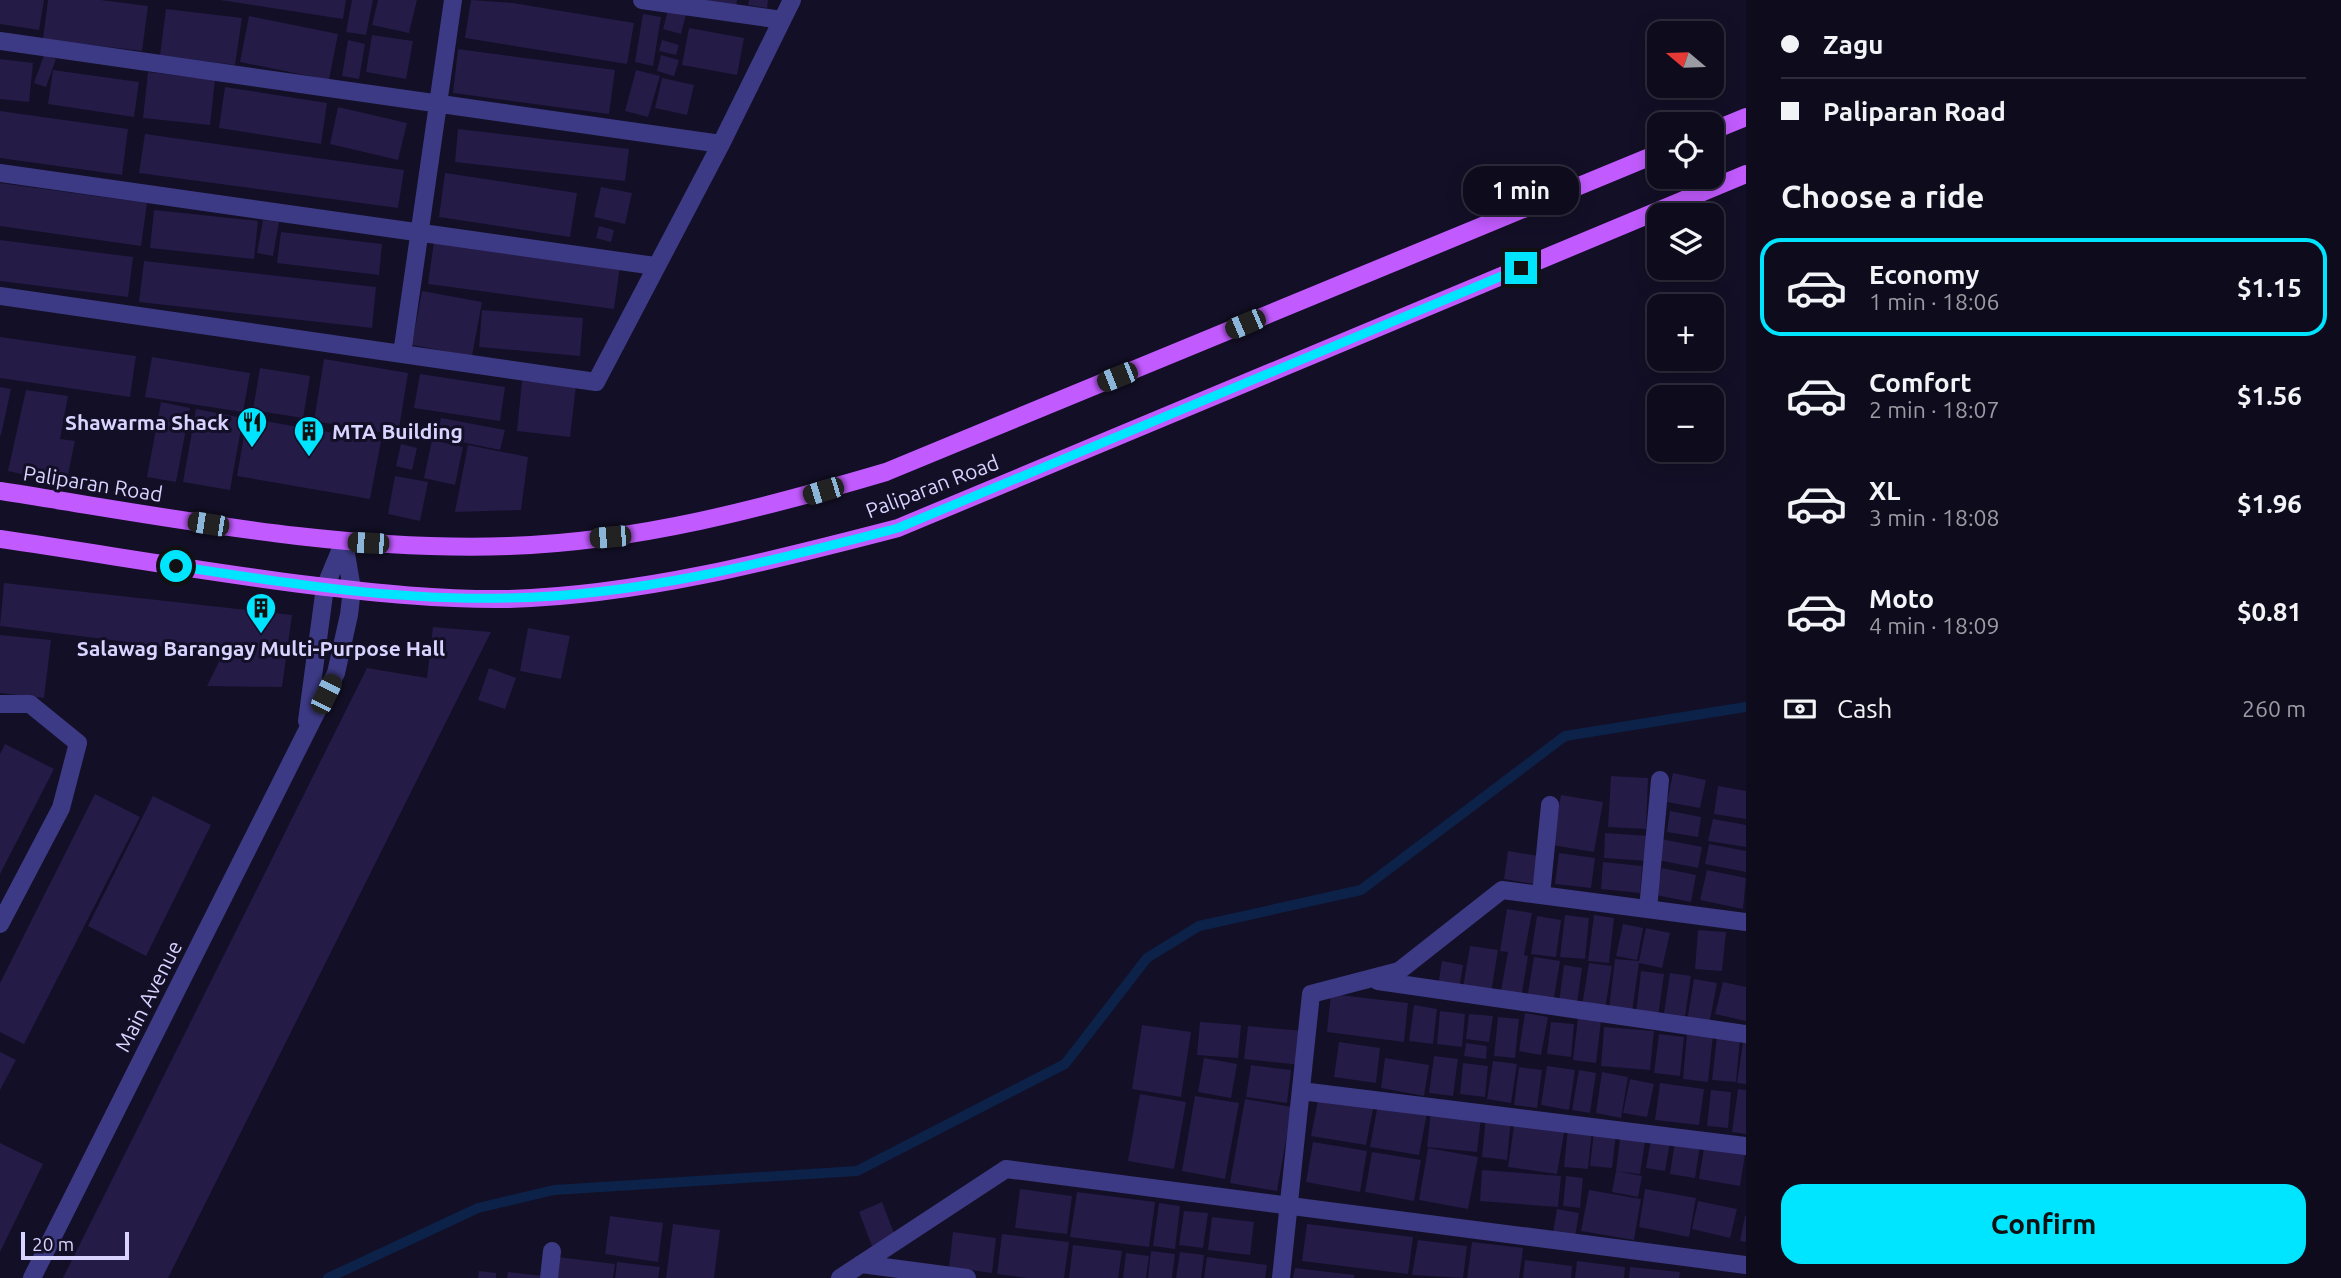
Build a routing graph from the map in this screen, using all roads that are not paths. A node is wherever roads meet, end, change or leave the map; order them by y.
1 (453, 0) edge
2 (642, 0) edge
3 (792, 0) edge
4 (782, 20) junction
5 (0, 41) edge
6 (439, 104) junction
7 (1746, 117) edge
8 (1724, 126) edge
9 (721, 144) junction
10 (1647, 158) edge
11 (0, 173) edge
12 (1746, 174) edge
13 (421, 232) junction
14 (655, 265) junction
15 (0, 296) edge
16 (402, 354) junction
17 (0, 491) edge
18 (0, 540) edge
19 (344, 542) junction
20 (325, 587) junction
21 (352, 589) junction
22 (0, 704) edge
23 (306, 735) junction
24 (1660, 780) dead end
25 (1550, 805) dead end
26 (1541, 895) junction
27 (1648, 909) junction
28 (1746, 922) edge
29 (0, 924) edge
30 (1368, 979) junction
31 (1746, 1034) edge
32 (1301, 1091) junction
33 (1746, 1146) edge
34 (1289, 1205) junction
35 (552, 1251) dead end
36 (861, 1265) junction
37 (1746, 1265) edge
38 (32, 1278) edge
39 (550, 1278) edge
40 (840, 1278) edge
41 (967, 1278) edge
42 (1281, 1278) edge

1 - 6 street
2 - 4 street
3 - 4 street
4 - 9 street
5 - 6 street
6 - 9 street
6 - 13 street
7 - 8 main road
9 - 14 street
10 - 19 main road, Paliparan Road
11 - 13 street
12 - 21 main road, Paliparan Road
13 - 14 street
13 - 16 street
14 - 16 street
15 - 16 street
17 - 19 main road, Paliparan Road
18 - 20 main road, Paliparan Road
19 - 20 street, Main Avenue
19 - 21 street, Main Avenue
20 - 21 main road, Paliparan Road
20 - 23 street, Main Avenue
21 - 23 street, Main Avenue
22 - 29 street
23 - 38 street, Main Avenue
24 - 27 street
25 - 26 street
26 - 27 street
26 - 30 street
27 - 28 street
30 - 31 street
30 - 32 street
32 - 33 street
32 - 34 street
34 - 36 street
34 - 37 street
34 - 42 street
35 - 39 street
36 - 40 street
36 - 41 street

